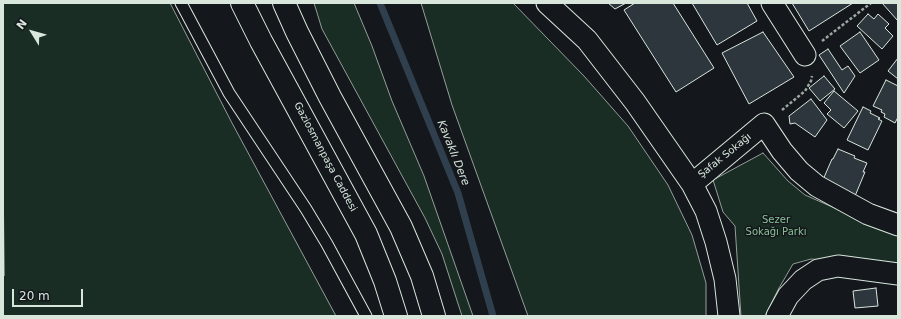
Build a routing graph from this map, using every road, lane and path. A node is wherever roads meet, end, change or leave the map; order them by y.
1 (181, 3) edge
2 (242, 3) edge
3 (284, 3) edge
4 (547, 3) edge
5 (772, 3) edge
6 (871, 3) edge
7 (805, 55) junction
8 (764, 124) junction
9 (692, 184) junction
10 (898, 225) edge
11 (898, 274) edge
12 (366, 316) edge
13 (396, 316) edge
14 (434, 316) edge
15 (729, 316) edge
16 (777, 316) edge

1 - 12 lane
2 - 13 main road, Gaziosmanpaşa Caddesi
3 - 14 main road
4 - 9 street, Şafak Sokağı
5 - 7 street
6 - 7 path
7 - 8 path
8 - 9 street, Şafak Sokağı
8 - 10 street
9 - 15 street
11 - 16 street

